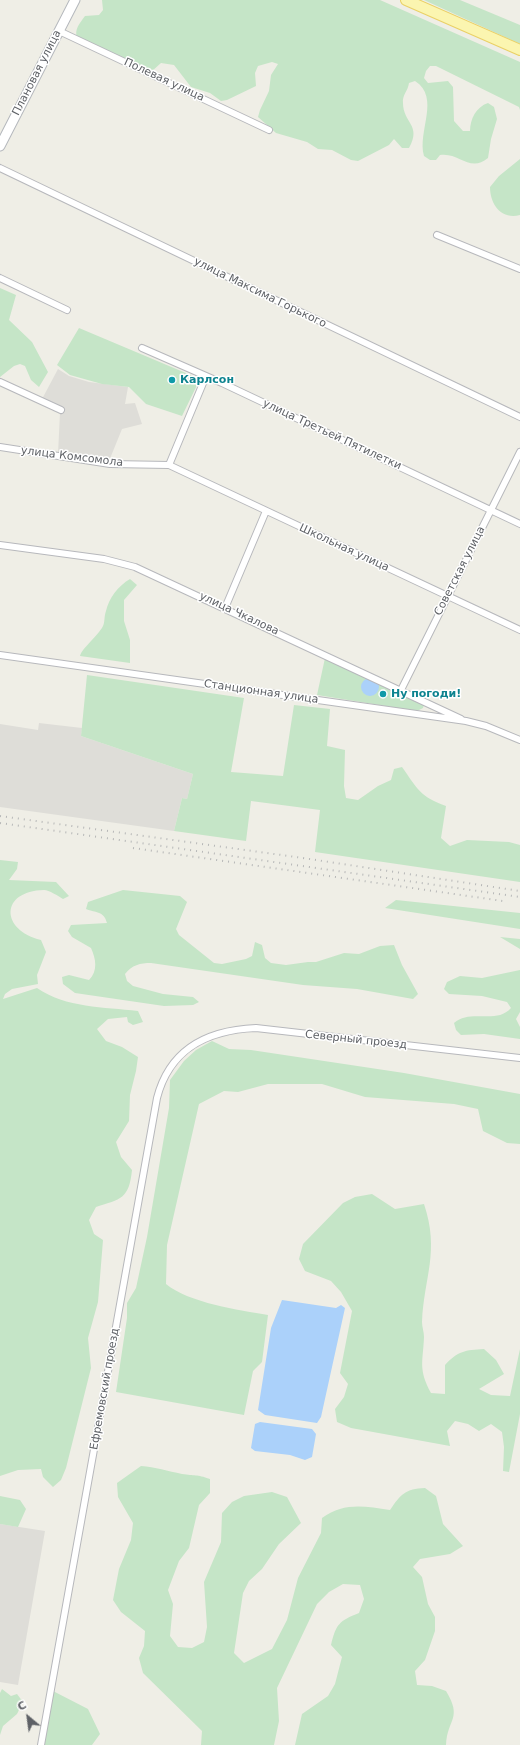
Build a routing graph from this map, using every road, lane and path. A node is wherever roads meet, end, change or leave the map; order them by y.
1 (75, 0) edge
2 (406, 0) edge
3 (59, 31) junction
4 (520, 50) edge
5 (269, 130) dead end
6 (0, 146) edge
7 (0, 168) edge
8 (437, 235) dead end
9 (520, 269) edge
10 (0, 278) edge
11 (67, 310) dead end
12 (142, 348) dead end
13 (206, 376) junction
14 (0, 382) edge
15 (61, 410) dead end
16 (520, 417) edge
17 (0, 447) edge
18 (520, 452) edge
19 (169, 465) junction
20 (491, 510) junction
21 (266, 511) junction
22 (520, 524) edge
23 (0, 545) edge
24 (448, 596) junction
25 (225, 608) junction
26 (520, 630) edge
27 (0, 656) edge
28 (401, 690) junction
29 (431, 705) junction
30 (426, 716) junction
31 (466, 721) junction
32 (520, 740) edge
33 (194, 1044) joint
34 (520, 1058) edge
35 (41, 1745) edge

1 - 3 street, Плановая улица
2 - 4 main road
3 - 5 street, Полевая улица
3 - 6 street, Плановая улица
7 - 16 street, улица Максима Горького
8 - 9 street
10 - 11 street
12 - 13 street, улица Третьей Пятилетки
13 - 19 street
13 - 20 street, улица Третьей Пятилетки
14 - 15 street
17 - 19 street, улица Комсомола
18 - 20 street, Советская улица
19 - 21 street, Школьная улица
20 - 22 street, улица Третьей Пятилетки
20 - 24 street, Советская улица
21 - 24 street, Школьная улица
21 - 25 street
23 - 25 street, улица Чкалова
24 - 26 street, Школьная улица
24 - 28 street, Советская улица
25 - 28 street, улица Чкалова
27 - 30 street, Станционная улица
28 - 29 street, улица Чкалова
29 - 30 street
29 - 31 street, улица Чкалова
30 - 31 street, Станционная улица
31 - 32 street, Станционная улица
33 - 34 street, Северный проезд
33 - 35 street, Ефремовский проезд

